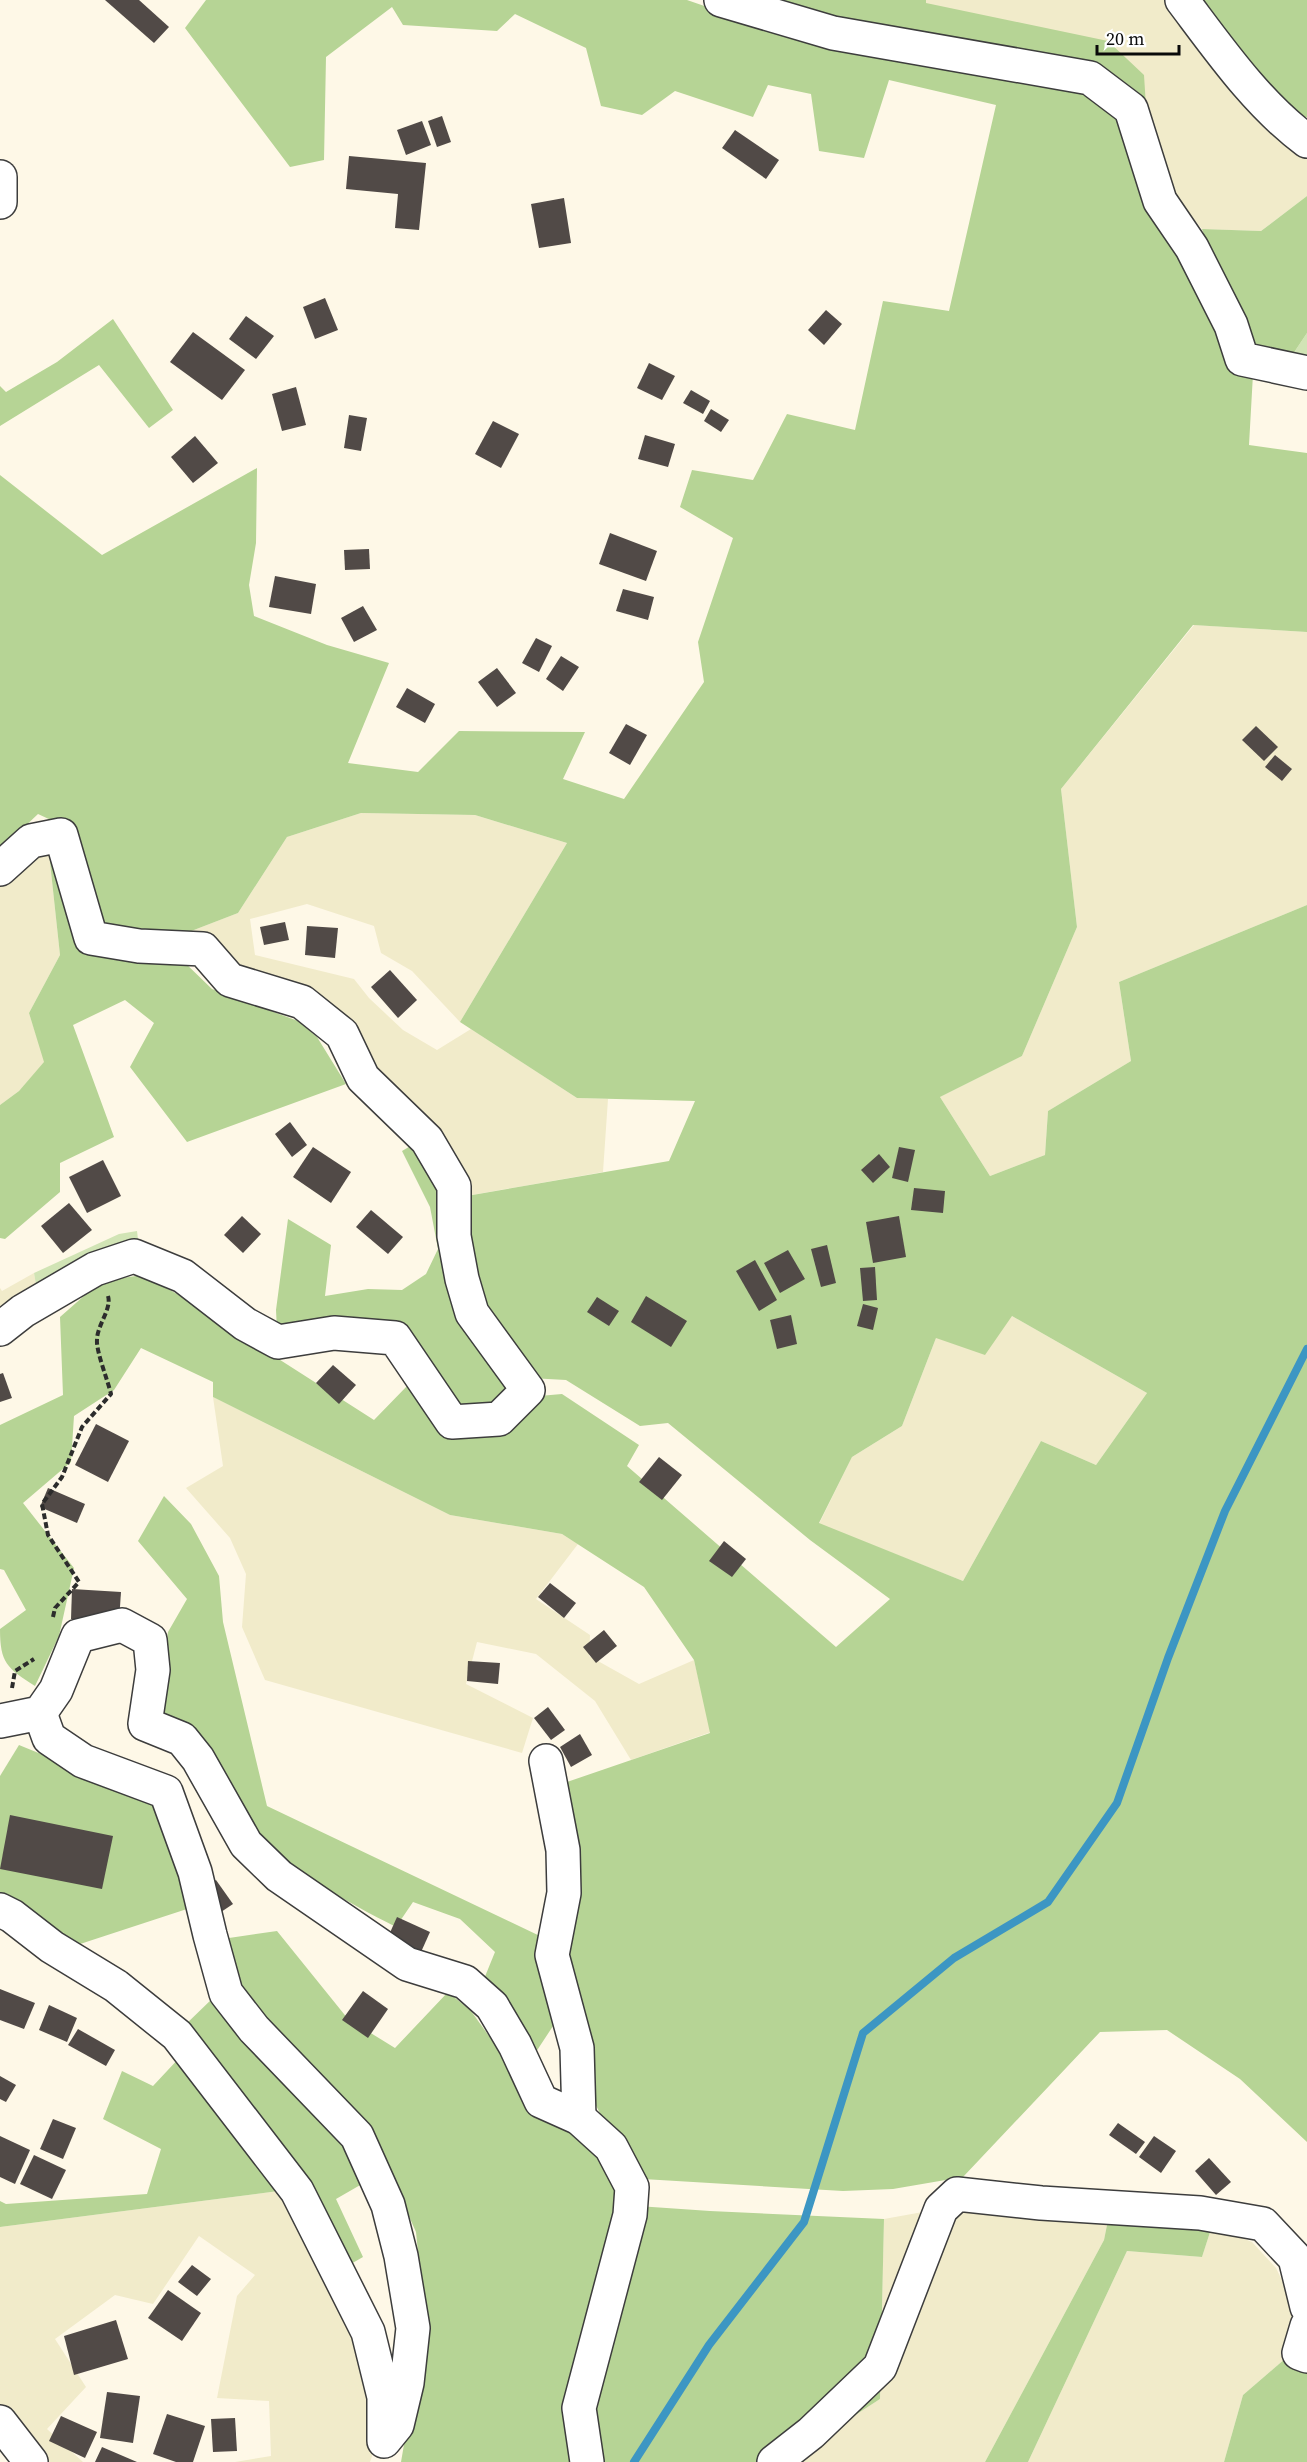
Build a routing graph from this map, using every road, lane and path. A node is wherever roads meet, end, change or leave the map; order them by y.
1 (721, 0) edge
2 (1182, 0) edge
3 (1307, 141) edge
4 (0, 177) edge
5 (0, 202) edge
6 (1307, 373) edge
7 (0, 869) edge
8 (82, 1276) junction
9 (0, 1329) edge
10 (53, 1619) dead end
11 (35, 1659) dead end
12 (40, 1713) junction
13 (3, 1720) edge
14 (546, 1761) dead end
15 (0, 1910) edge
16 (579, 2118) junction
17 (1307, 2307) edge
18 (1307, 2326) edge
19 (1307, 2356) edge
20 (0, 2422) edge
21 (381, 2452) edge
22 (31, 2462) edge
23 (587, 2462) edge
24 (774, 2462) edge

1 - 6 street
2 - 3 street
4 - 5 street
7 - 8 street
8 - 9 street
8 - 10 path
11 - 13 path
12 - 13 street
12 - 16 street
12 - 21 street
14 - 16 street
15 - 21 street
16 - 23 street
17 - 24 street
18 - 19 street
20 - 22 street

